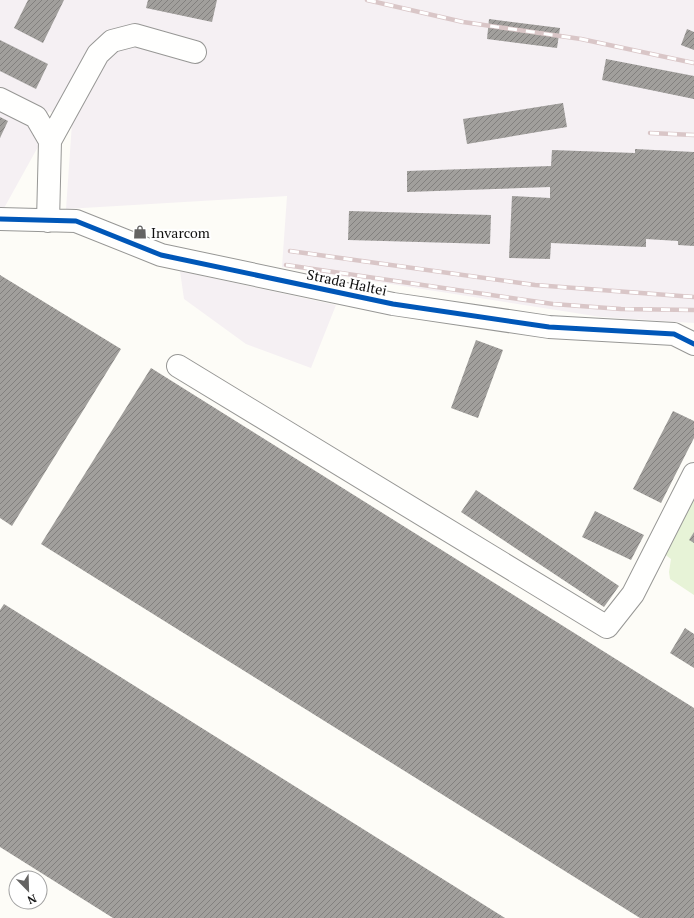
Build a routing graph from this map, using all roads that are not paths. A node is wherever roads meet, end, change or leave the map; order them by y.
1 (195, 52) dead end
2 (0, 99) edge
3 (50, 141) junction
4 (0, 219) edge
5 (48, 220) junction
6 (694, 344) edge
7 (178, 366) dead end
8 (694, 474) edge

1 - 3 street
2 - 3 street
3 - 5 street
4 - 5 street, Strada Haltei
5 - 6 street, Strada Haltei
7 - 8 street

